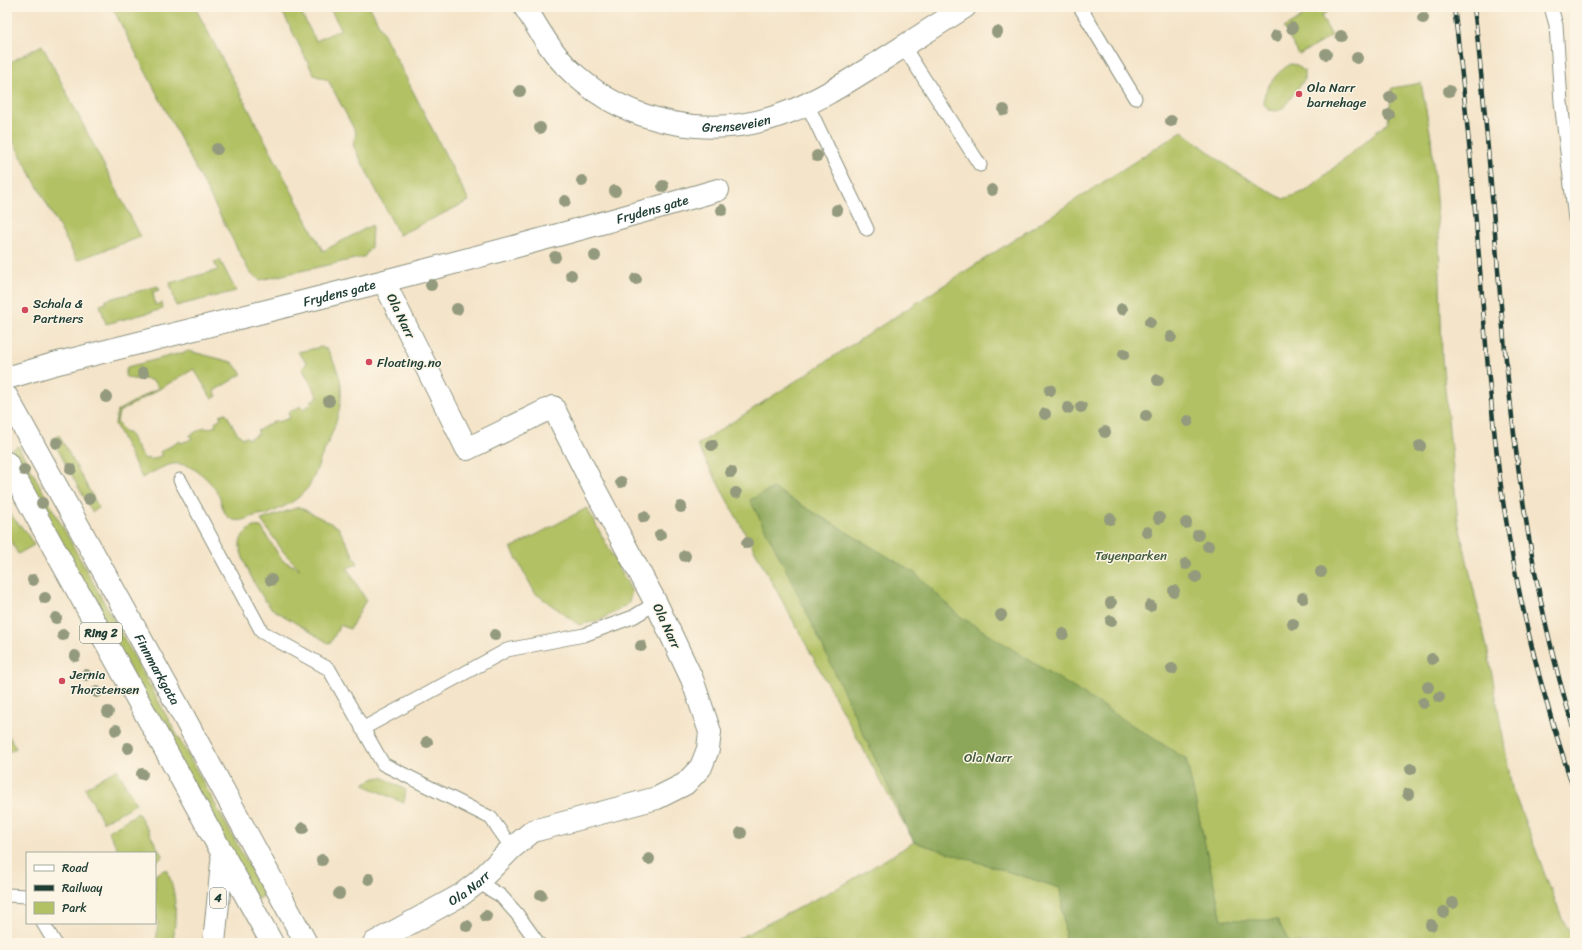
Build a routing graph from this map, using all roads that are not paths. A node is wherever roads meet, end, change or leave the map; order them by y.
1 (525, 7) edge
2 (965, 7) edge
3 (1080, 7) edge
4 (1551, 7) edge
5 (903, 46) junction
6 (1135, 98) dead end
7 (807, 104) junction
8 (980, 164) dead end
9 (718, 190) dead end
10 (1575, 219) edge
11 (867, 229) dead end
12 (384, 282) junction
13 (7, 378) edge
14 (7, 397) edge
15 (7, 463) edge
16 (180, 480) dead end
17 (656, 602) junction
18 (362, 729) junction
19 (512, 848) junction
20 (222, 853) junction
21 (478, 882) junction
22 (7, 895) edge
23 (26, 896) edge
24 (44, 924) edge
25 (55, 943) edge
26 (214, 943) edge
27 (272, 943) edge
28 (306, 943) edge
29 (374, 943) edge
30 (538, 943) edge

1 - 7 street, Grenseveien
2 - 5 street, Grenseveien
3 - 6 lane
4 - 10 lane
5 - 7 street, Grenseveien
5 - 8 lane
7 - 11 lane
9 - 12 street, Frydens gate
12 - 13 street, Frydens gate
12 - 17 street, Ola Narr
14 - 28 street, Finnmarkgata / Ring 2
15 - 20 street, Ring 2
16 - 18 lane
17 - 18 lane
17 - 19 street, Ola Narr
18 - 19 lane
19 - 21 street, Ola Narr
20 - 26 street, 4
20 - 27 street, Ring 2
21 - 29 street, Ola Narr
21 - 30 lane
22 - 23 lane
24 - 25 lane

